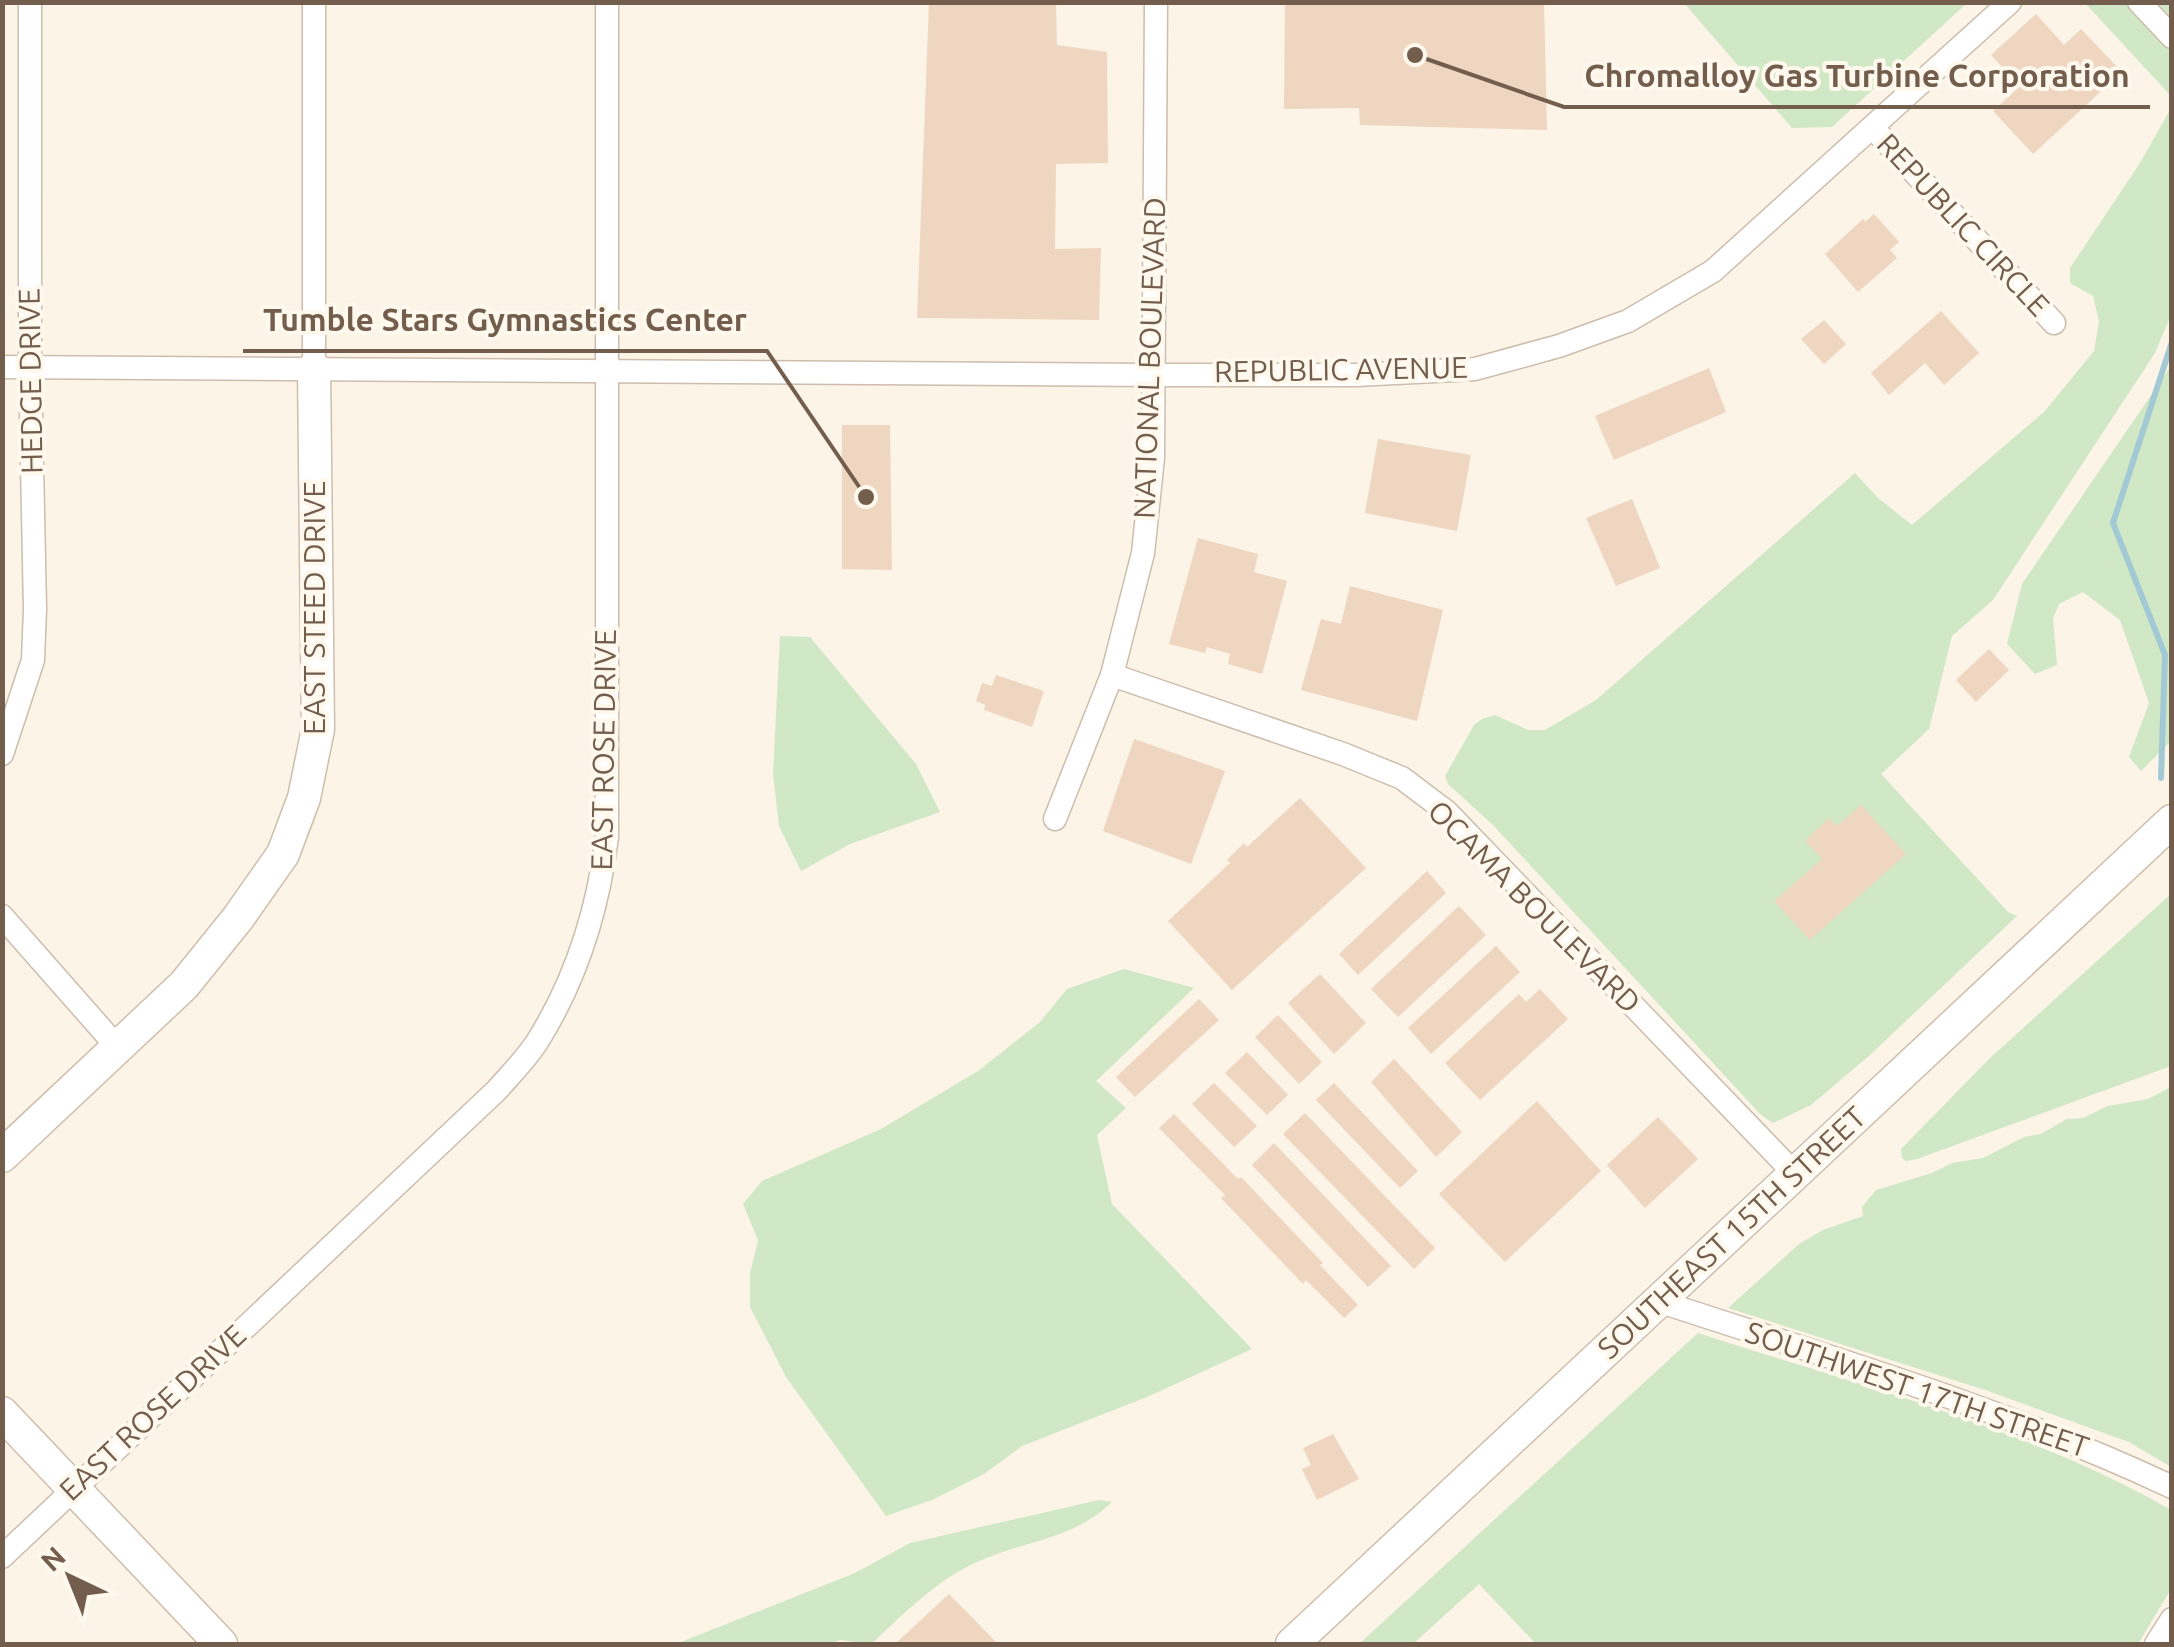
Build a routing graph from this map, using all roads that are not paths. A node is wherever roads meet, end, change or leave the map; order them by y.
1 (30, 2) edge
2 (314, 2) edge
3 (607, 2) edge
4 (1156, 2) edge
5 (2010, 2) edge
6 (2139, 2) edge
7 (2172, 37) edge
8 (1873, 128) junction
9 (2054, 323) dead end
10 (2, 367) edge
11 (30, 367) junction
12 (314, 368) junction
13 (607, 371) junction
14 (1155, 375) junction
15 (1112, 675) junction
16 (2, 754) edge
17 (1055, 819) dead end
18 (2172, 821) edge
19 (2, 916) edge
20 (119, 1049) junction
21 (2, 1156) edge
22 (1795, 1174) junction
23 (1658, 1301) junction
24 (2, 1413) edge
25 (2172, 1487) edge
26 (73, 1488) junction
27 (2, 1557) edge
28 (2172, 1619) edge
29 (221, 1644) edge
30 (1292, 1644) edge
31 (2156, 1644) edge

1 - 11 street, HEDGE DRIVE
2 - 12 street, EAST STEED DRIVE
3 - 13 street, EAST ROSE DRIVE
4 - 14 street, NATIONAL BOULEVARD
5 - 8 street, REPUBLIC AVENUE
6 - 7 street
8 - 9 street, REPUBLIC CIRCLE
8 - 14 street, REPUBLIC AVENUE
10 - 11 street, REPUBLIC AVENUE
11 - 12 street, REPUBLIC AVENUE
11 - 16 street, HEDGE DRIVE
12 - 13 street, REPUBLIC AVENUE
12 - 20 main road, EAST STEED DRIVE
13 - 14 street, REPUBLIC AVENUE
13 - 26 street, EAST ROSE DRIVE
14 - 15 street, NATIONAL BOULEVARD
15 - 17 street, NATIONAL BOULEVARD
15 - 22 street, OCAMA BOULEVARD
18 - 22 main road, SOUTHEAST 15TH STREET
19 - 20 street
20 - 21 main road, EAST STEED DRIVE
22 - 23 main road, SOUTHEAST 15TH STREET
23 - 25 street, SOUTHWEST 17TH STREET
23 - 30 main road, SOUTHEAST 15TH STREET
24 - 26 main road
26 - 27 street, EAST ROSE DRIVE
26 - 29 main road
28 - 31 street

